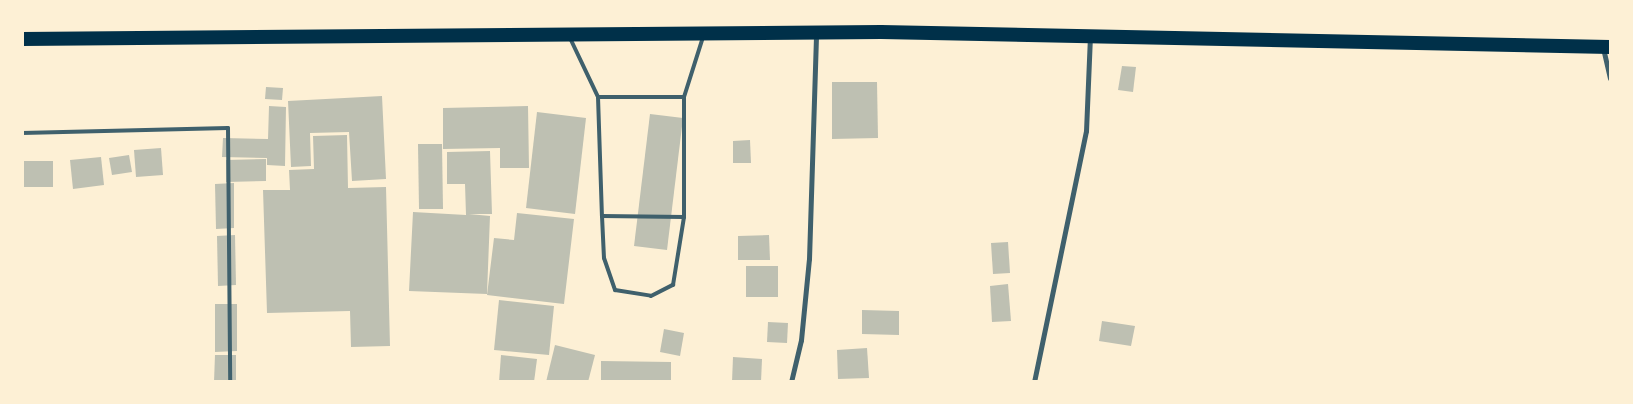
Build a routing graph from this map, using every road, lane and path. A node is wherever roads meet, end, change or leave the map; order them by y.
1 (816, 33) junction
2 (704, 34) junction
3 (1090, 36) junction
4 (570, 38) junction
5 (22, 39) edge
6 (1606, 46) edge
7 (1610, 78) edge
8 (598, 97) junction
9 (684, 97) junction
10 (22, 133) edge
11 (602, 216) junction
12 (684, 217) junction
13 (230, 382) edge
14 (791, 382) edge
15 (1034, 382) edge

1 - 2 highway
1 - 3 highway
1 - 14 street
2 - 4 highway
2 - 9 lane
3 - 6 highway
3 - 15 street
4 - 5 highway
4 - 8 lane
6 - 7 street
8 - 9 lane
8 - 11 lane
9 - 12 lane
10 - 13 lane
11 - 12 lane
11 - 12 lane

